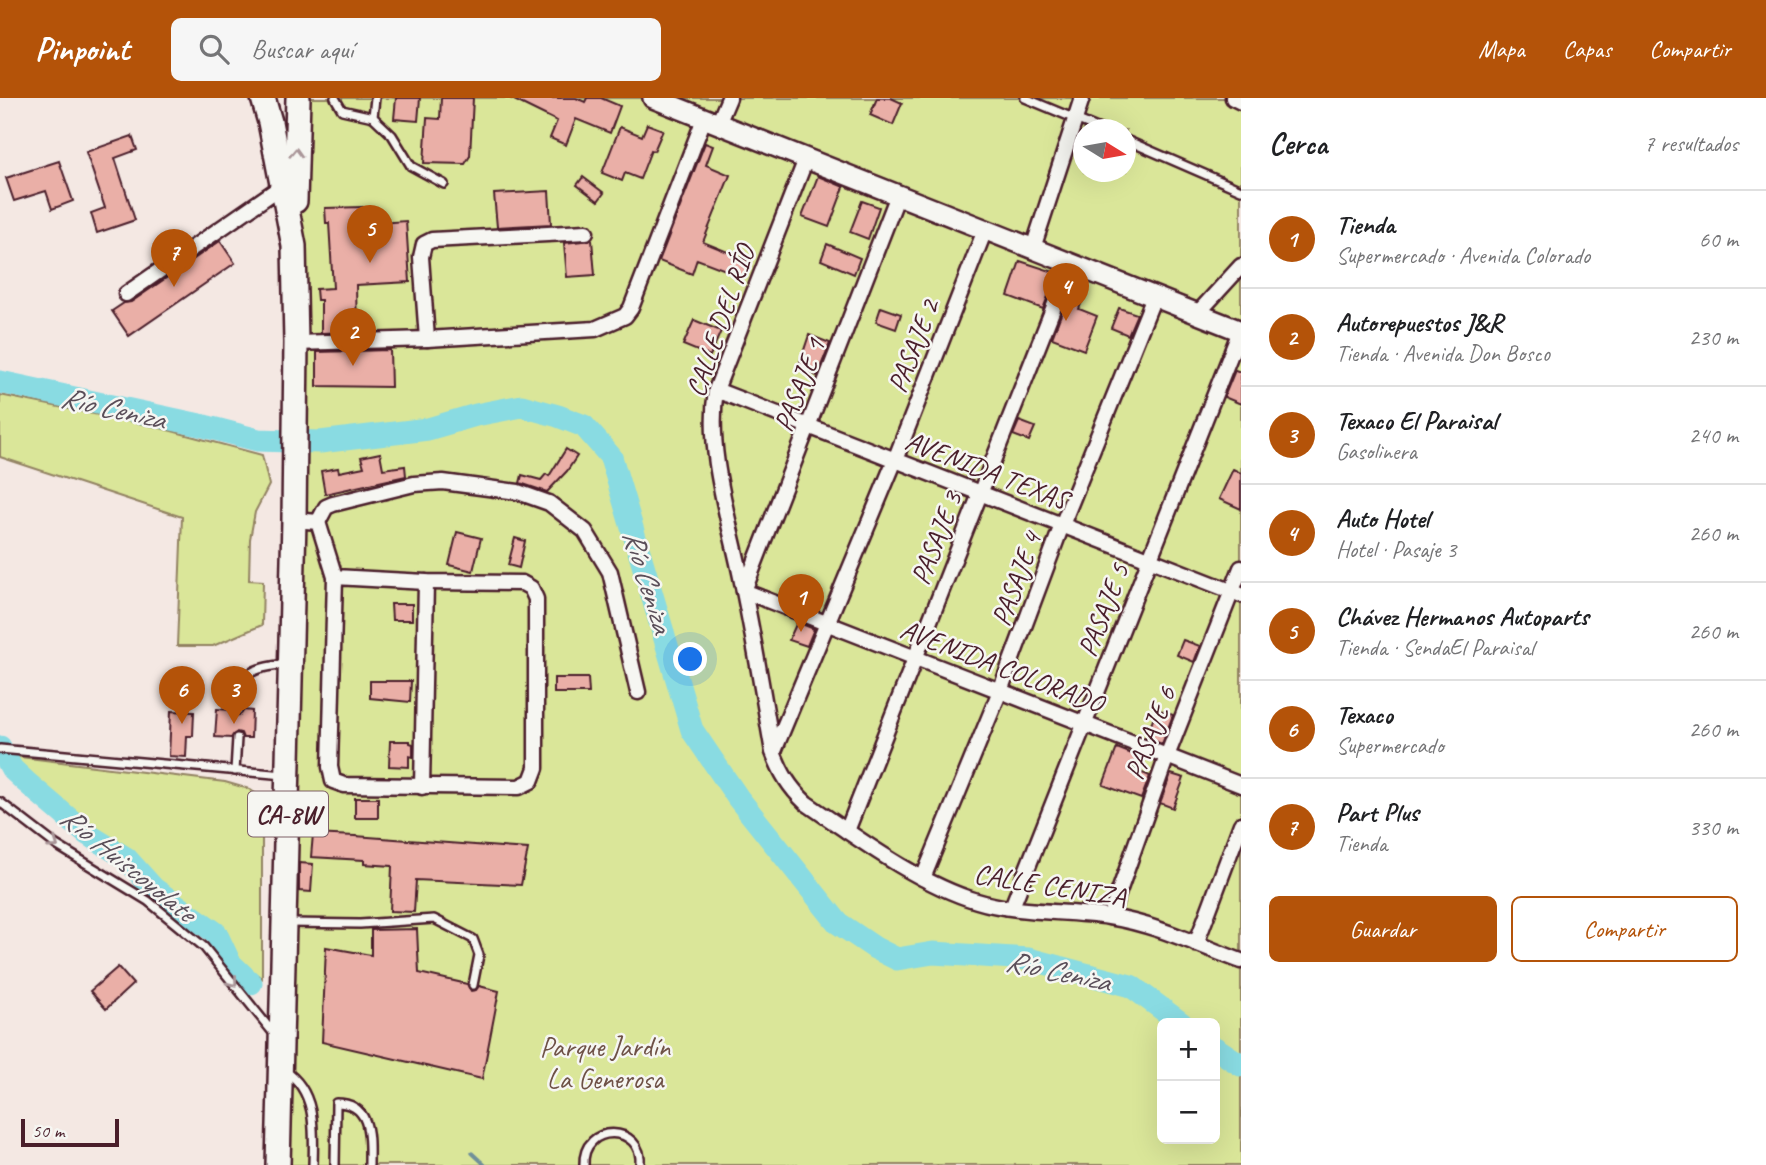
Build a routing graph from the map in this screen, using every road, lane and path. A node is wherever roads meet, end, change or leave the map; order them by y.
1 (263, 98) edge
2 (298, 98) edge
3 (335, 98) edge
4 (375, 98) edge
5 (653, 98) edge
6 (729, 98) edge
7 (1025, 98) edge
8 (1082, 98) edge
9 (1233, 98) edge
10 (1241, 102) edge
11 (373, 117) junction
12 (1075, 117) junction
13 (1079, 119) edge
14 (711, 121) junction
15 (1136, 145) edge
16 (806, 159) junction
17 (444, 184) dead end
18 (282, 186) junction
19 (1241, 190) edge
20 (898, 195) junction
21 (985, 230) junction
22 (586, 232) dead end
23 (294, 246) junction
24 (1033, 247) junction
25 (1071, 262) junction
26 (1241, 266) edge
27 (126, 294) dead end
28 (1154, 297) junction
29 (1198, 314) junction
30 (1241, 331) edge
31 (427, 339) junction
32 (296, 343) junction
33 (716, 390) junction
34 (810, 427) junction
35 (895, 460) junction
36 (979, 493) junction
37 (294, 520) junction
38 (318, 522) junction
39 (1062, 525) junction
40 (1149, 559) junction
41 (1241, 568) edge
42 (335, 577) junction
43 (426, 582) junction
44 (744, 592) junction
45 (1236, 593) edge
46 (826, 623) junction
47 (916, 658) junction
48 (290, 663) junction
49 (1000, 691) junction
50 (638, 692) dead end
51 (238, 710) dead end
52 (1085, 724) junction
53 (237, 738) dead end
54 (4, 749) edge
55 (773, 752) junction
56 (1167, 756) junction
57 (235, 771) junction
58 (289, 775) junction
59 (1241, 785) edge
60 (422, 787) junction
61 (0, 802) edge
62 (1241, 824) edge
63 (847, 831) junction
64 (923, 878) junction
65 (1012, 908) junction
66 (1110, 917) junction
67 (285, 923) junction
68 (1196, 944) junction
69 (1241, 961) edge
70 (474, 985) dead end
71 (282, 1044) junction
72 (281, 1068) junction
73 (278, 1165) edge
74 (313, 1165) edge
75 (335, 1165) edge
76 (369, 1165) edge
77 (584, 1165) edge
78 (640, 1165) edge

1 - 18 main road
23 -> 2 main road
3 - 11 lane
4 - 11 lane
5 - 14 main road
6 - 14 street
7 - 12 lane
8 - 12 street
9 - 10 street
11 - 17 lane
12 - 13 lane
12 - 24 street
14 - 16 main road
14 - 31 street
15 - 19 lane
16 - 20 main road
16 - 33 street, CALLE DEL RÍO
18 - 23 main road
18 - 27 street
20 - 21 main road
20 - 34 street, PASAJE 1
21 - 24 main road
21 - 35 street, PASAJE 2
22 - 31 street
23 - 32 main road
24 - 25 main road
25 - 28 main road
25 - 36 street, PASAJE 3
26 - 29 street
28 - 29 main road
28 - 39 street, PASAJE 4
29 - 30 main road
30 - 40 street, PASAJE 5
31 - 32 street
32 - 37 main road, CA-8W
33 - 34 street, AVENIDA TEXAS
33 - 44 street, CALLE DEL RÍO
34 - 35 street, AVENIDA TEXAS
34 - 44 street, PASAJE 1
35 - 36 street, AVENIDA TEXAS
35 - 46 street, PASAJE 2
36 - 39 street, AVENIDA TEXAS
36 - 47 street, PASAJE 3
37 - 38 street
37 - 48 main road, CA-8W
38 - 42 street
38 - 50 street
39 - 40 street, AVENIDA TEXAS
39 - 49 street, PASAJE 4
40 - 45 street, AVENIDA TEXAS
40 - 52 street, PASAJE 5
41 - 45 street, PASAJE 6
42 - 43 street
42 - 60 street
43 - 60 street
43 - 60 street
44 - 46 street, AVENIDA COLORADO
44 - 55 street, CALLE DEL RÍO
45 - 56 street, PASAJE 6
46 - 47 street, AVENIDA COLORADO
46 - 55 street, PASAJE 2
47 - 49 street, AVENIDA COLORADO
47 - 63 street, PASAJE 3
48 - 51 lane
48 - 58 main road, CA-8W
49 - 52 street, AVENIDA COLORADO
49 - 64 street, PASAJE 4
52 - 56 street, AVENIDA COLORADO
52 - 65 street, PASAJE 5
53 - 57 lane
54 - 57 lane
55 - 63 street, CALLE CENIZA
56 - 59 street, AVENIDA COLORADO
56 - 66 street, PASAJE 6
57 - 58 lane
58 - 67 main road, CA-8W
61 -> 71 lane
62 - 68 street
63 - 64 street, CALLE CENIZA
64 - 65 street, CALLE CENIZA
65 - 66 street, CALLE CENIZA
66 - 68 street, CALLE CENIZA
67 - 70 lane
67 - 71 main road, CA-8W
68 - 69 street, CALLE CENIZA
71 - 72 main road, CA-8W
72 - 73 main road, CA-8W
72 - 74 lane
75 - 76 lane
77 - 78 lane

